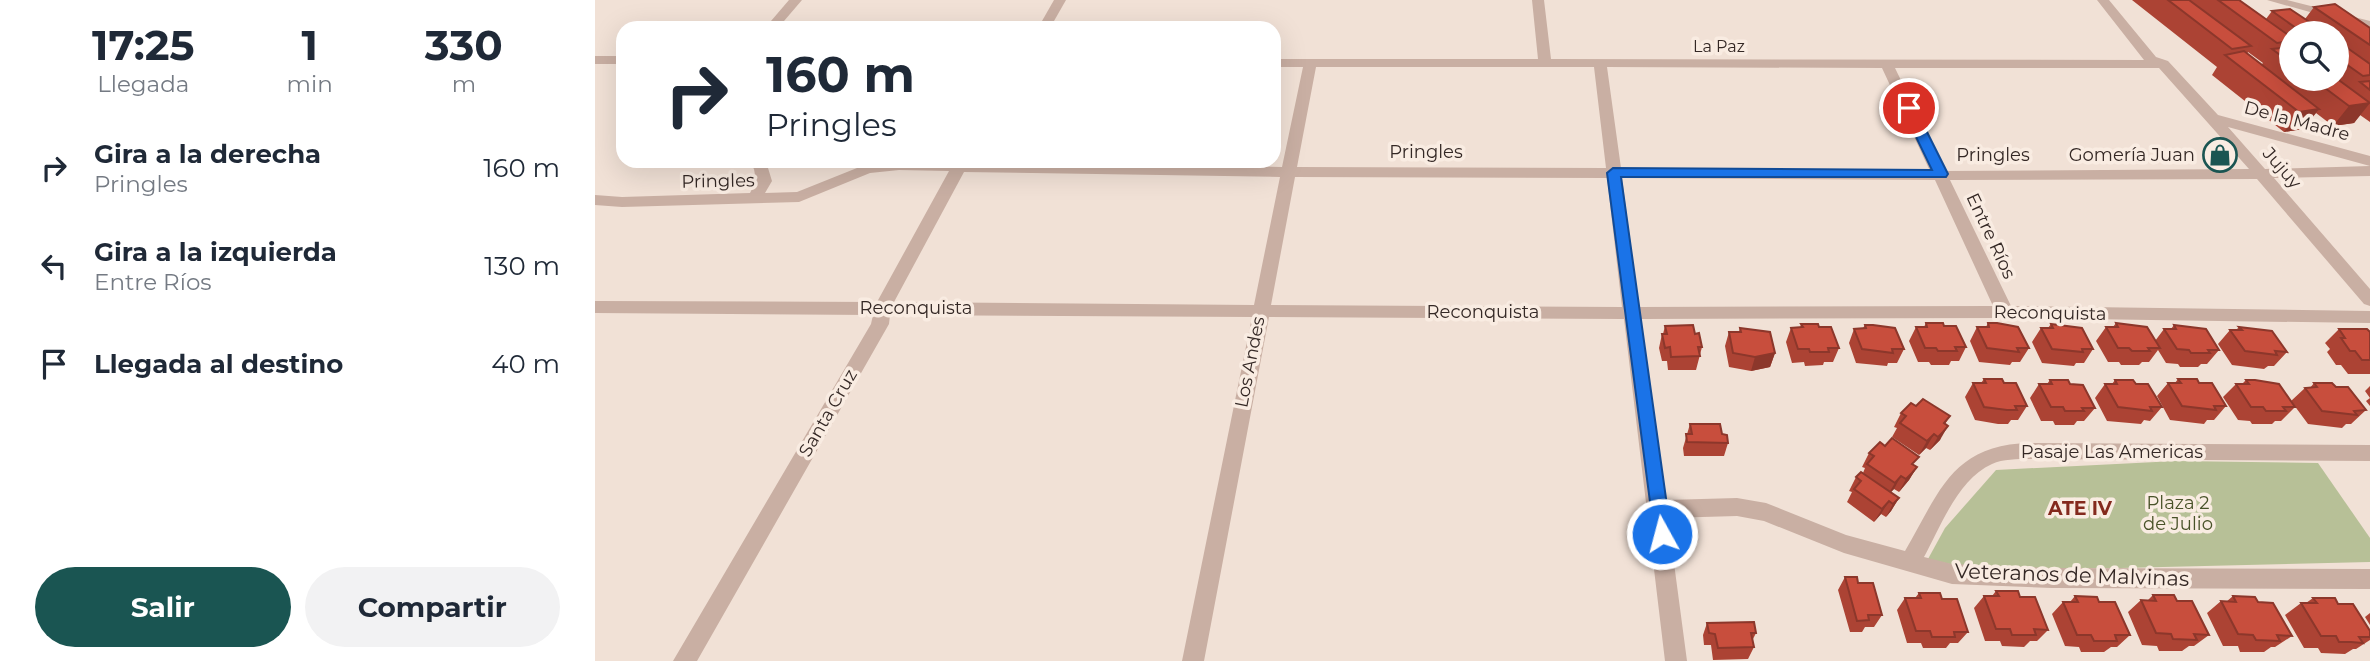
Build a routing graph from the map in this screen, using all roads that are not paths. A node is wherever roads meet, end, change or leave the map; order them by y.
1 (796, 0) edge
2 (1061, 0) edge
3 (1538, 0) edge
4 (2103, 0) edge
5 (2117, 0) edge
6 (2273, 0) edge
7 (777, 21) edge
8 (1048, 21) edge
9 (2370, 25) edge
10 (595, 60) edge
11 (616, 60) edge
12 (1281, 63) edge
13 (1310, 63) junction
14 (1545, 64) junction
15 (1600, 64) junction
16 (1887, 64) junction
17 (2163, 64) junction
18 (2213, 118) junction
19 (2370, 162) edge
20 (761, 168) edge
21 (871, 168) edge
22 (958, 168) edge
23 (1148, 168) edge
24 (1289, 171) junction
25 (2370, 171) edge
26 (1613, 173) junction
27 (1941, 174) junction
28 (2263, 175) junction
29 (595, 200) edge
30 (754, 200) junction
31 (2370, 300) edge
32 (595, 307) edge
33 (883, 307) junction
34 (1260, 310) junction
35 (2005, 312) junction
36 (1631, 313) junction
37 (2370, 317) edge
38 (2370, 453) edge
39 (1659, 509) junction
40 (1910, 562) junction
41 (2370, 579) edge
42 (684, 661) edge
43 (1193, 661) edge
44 (1676, 661) edge

1 - 7 street
2 - 8 street
3 - 14 street
4 - 17 street
5 - 17 street
6 - 9 street
10 - 11 street
12 - 13 street, La Paz
13 - 14 street, La Paz
13 - 24 street, Los Andes
14 - 15 street, La Paz
15 - 16 street, La Paz
15 - 26 street
16 - 17 street, La Paz
16 - 27 street, Entre Ríos
17 - 18 street, Jujuy
18 - 19 street, De la Madre
18 - 28 street, Jujuy
20 - 30 street
21 - 30 street, Pringles
22 - 33 street, Santa Cruz
23 - 24 street, Pringles
24 - 26 street, Pringles
24 - 34 street, Los Andes
25 - 28 street
26 - 27 street, Pringles
26 - 36 street
27 - 28 street, Pringles
27 - 35 street, Entre Ríos
28 - 31 street, Jujuy
29 - 30 street, Pringles
32 - 33 street, Reconquista
33 - 34 street, Reconquista
33 - 42 street, Santa Cruz
34 - 36 street, Reconquista
34 - 43 street, Los Andes
35 - 36 street, Reconquista
35 - 37 street, Reconquista
36 - 39 street
38 - 40 street, Pasaje Las Americas
39 - 40 street, Veteranos de Malvinas
39 - 44 street
40 - 41 street, Veteranos de Malvinas

